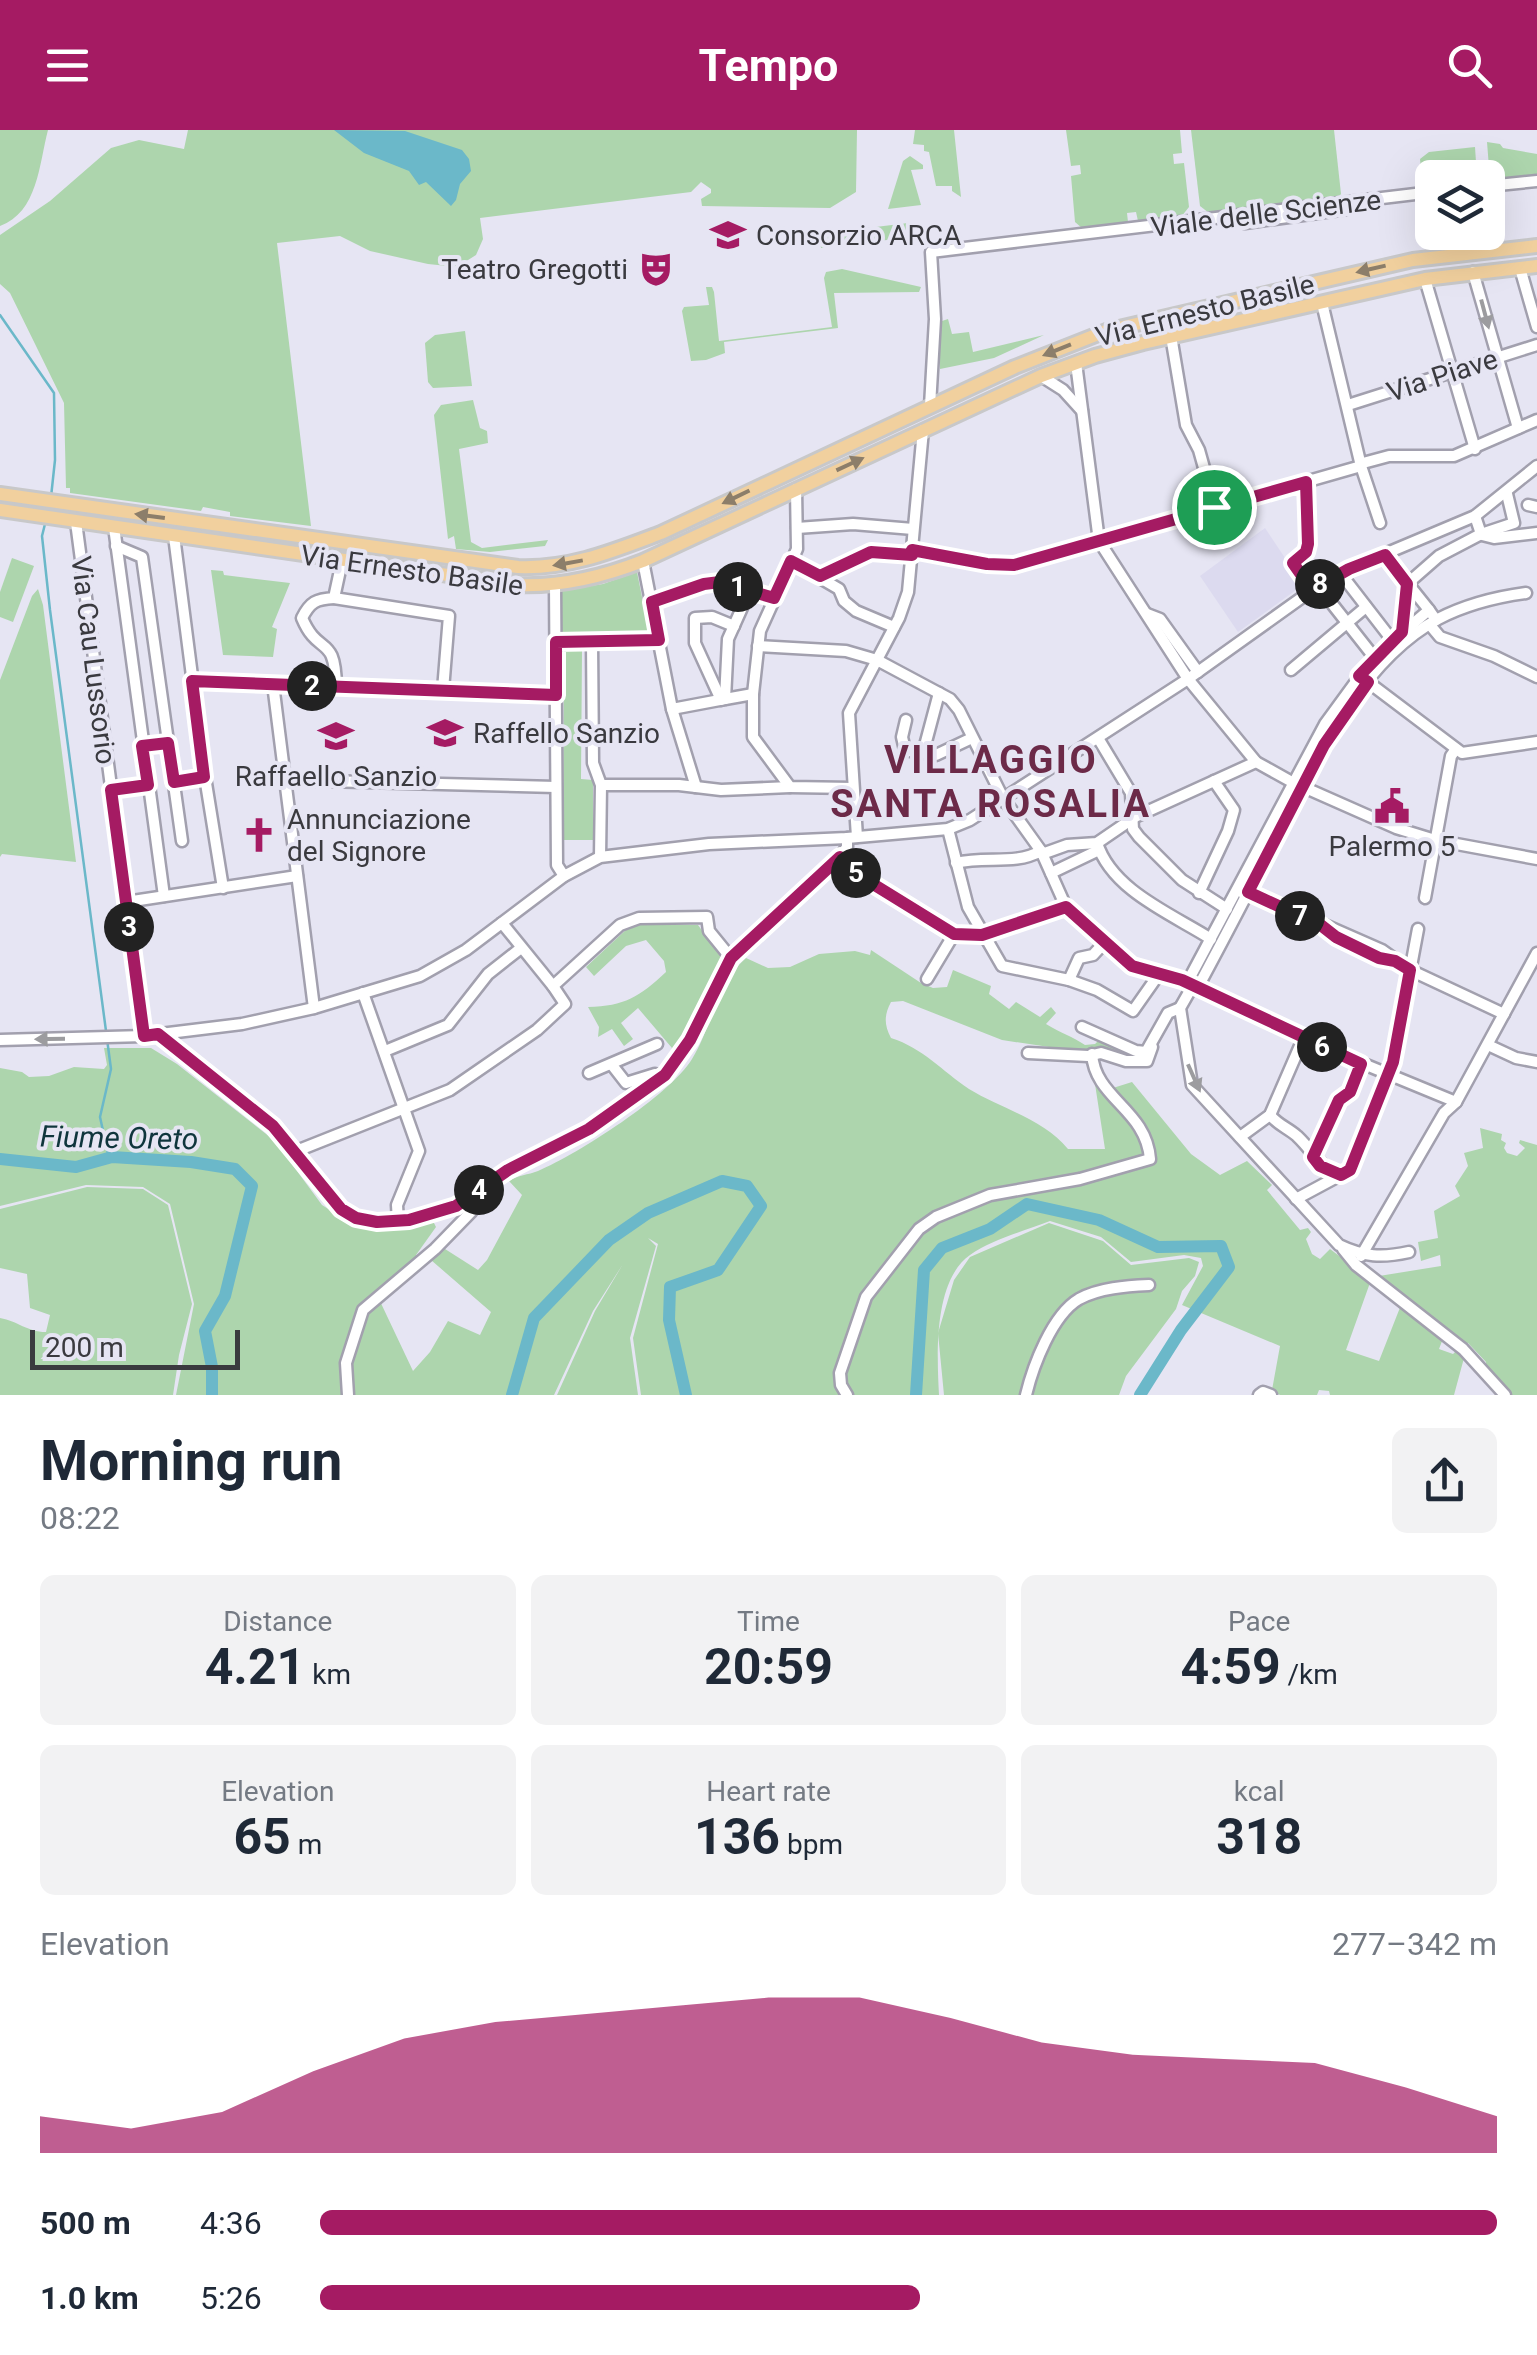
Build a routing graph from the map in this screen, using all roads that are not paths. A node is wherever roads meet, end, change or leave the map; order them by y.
1 (1534, 183) edge
2 (1505, 187) edge
3 (1415, 197) edge
4 (1343, 206) dead end
5 (1294, 213) junction
6 (1258, 217) dead end
7 (1537, 246) edge
8 (1537, 266) edge
9 (1520, 268) junction
10 (1474, 272) junction
11 (1425, 279) junction
12 (1322, 303) junction
13 (1537, 327) edge
14 (1171, 336) junction
15 (1537, 345) edge
16 (1496, 357) junction
17 (1076, 363) junction
18 (1452, 371) junction
19 (1042, 376) junction
20 (933, 405) junction
21 (1348, 405) junction
22 (1084, 412) junction
23 (1537, 420) edge
24 (888, 426) junction
25 (1518, 428) junction
26 (922, 430) junction
27 (896, 443) junction
28 (1476, 449) junction
29 (1362, 464) junction
30 (1537, 466) edge
31 (1306, 482) junction
32 (796, 489) junction
33 (0, 494) edge
34 (1509, 495) junction
35 (1214, 507) junction
36 (0, 513) edge
37 (1475, 516) junction
38 (692, 519) junction
39 (76, 522) junction
40 (1380, 523) dead end
41 (114, 527) junction
42 (239, 528) junction
43 (796, 528) junction
44 (913, 529) junction
45 (1537, 533) edge
46 (1481, 534) junction
47 (174, 536) junction
48 (699, 536) junction
49 (1430, 536) junction
50 (1099, 541) junction
51 (116, 546) junction
52 (237, 546) junction
53 (912, 552) junction
54 (1385, 555) junction
55 (1439, 556) junction
56 (342, 561) junction
57 (643, 561) junction
58 (791, 561) junction
59 (1341, 574) junction
60 (820, 576) junction
61 (555, 584) junction
62 (1407, 584) junction
63 (1315, 588) junction
64 (750, 590) junction
65 (1526, 593) dead end
66 (334, 598) junction
67 (774, 598) junction
68 (652, 602) junction
69 (1366, 607) junction
70 (1432, 618) junction
71 (1346, 623) junction
72 (734, 626) junction
73 (894, 627) junction
74 (1397, 636) junction
75 (659, 640) junction
76 (556, 642) junction
77 (592, 642) junction
78 (758, 646) junction
79 (1374, 657) junction
80 (877, 660) junction
81 (1291, 670) dead end
82 (1193, 676) junction
83 (1537, 678) edge
84 (1363, 679) junction
85 (192, 681) junction
86 (273, 684) junction
87 (336, 687) junction
88 (443, 690) junction
89 (939, 693) junction
90 (753, 694) junction
91 (556, 695) junction
92 (723, 700) junction
93 (672, 709) junction
94 (906, 720) dead end
95 (972, 738) junction
96 (1098, 738) junction
97 (1537, 742) edge
98 (168, 743) junction
99 (142, 746) junction
100 (1456, 749) junction
101 (922, 753) junction
102 (1256, 762) junction
103 (204, 777) junction
104 (285, 780) junction
105 (1214, 781) junction
106 (174, 782) junction
107 (1298, 783) junction
108 (148, 785) junction
109 (600, 785) junction
110 (556, 787) junction
111 (696, 787) junction
112 (790, 787) junction
113 (853, 788) junction
114 (111, 790) junction
115 (1003, 798) junction
116 (1134, 817) junction
117 (948, 829) junction
118 (852, 838) junction
119 (1435, 840) junction
120 (182, 841) dead end
121 (1098, 847) junction
122 (1041, 853) junction
123 (600, 857) junction
124 (840, 857) junction
125 (1537, 859) edge
126 (956, 863) junction
127 (1050, 874) junction
128 (297, 876) junction
129 (564, 876) junction
130 (223, 888) junction
131 (1243, 889) junction
132 (1199, 893) junction
133 (164, 896) junction
134 (1425, 898) dead end
135 (126, 902) junction
136 (1066, 907) junction
137 (1227, 909) junction
138 (502, 924) junction
139 (1418, 930) dead end
140 (954, 934) junction
141 (982, 935) junction
142 (1211, 939) junction
143 (1105, 942) junction
144 (521, 948) junction
145 (1537, 953) edge
146 (731, 958) junction
147 (1410, 970) junction
148 (1160, 974) junction
149 (927, 980) dead end
150 (1068, 980) junction
151 (553, 986) junction
152 (1192, 986) junction
153 (362, 993) junction
154 (314, 1008) junction
155 (1180, 1008) junction
156 (1504, 1014) junction
157 (1082, 1026) dead end
158 (158, 1034) junction
159 (144, 1036) junction
160 (1303, 1038) junction
161 (0, 1040) edge
162 (657, 1044) dead end
163 (1488, 1045) junction
164 (1152, 1047) junction
165 (385, 1052) junction
166 (1028, 1052) dead end
167 (1092, 1054) junction
168 (1537, 1062) edge
169 (1361, 1064) junction
170 (612, 1065) junction
171 (589, 1072) dead end
172 (663, 1076) junction
173 (1388, 1076) junction
174 (1456, 1102) junction
175 (404, 1110) junction
176 (1270, 1115) junction
177 (1240, 1137) junction
178 (294, 1152) junction
179 (1313, 1157) junction
180 (1341, 1175) junction
181 (490, 1183) junction
182 (1296, 1200) junction
183 (398, 1222) junction
184 (1339, 1244) junction
185 (1410, 1252) dead end
186 (1361, 1256) junction
187 (1149, 1286) dead end
188 (348, 1395) edge
189 (847, 1395) edge
190 (1026, 1395) edge
191 (1259, 1395) edge
192 (1271, 1395) edge
193 (1505, 1395) edge

1 - 2 street
3 - 5 street, Viale delle Scienze
4 - 5 street, Viale delle Scienze
5 - 6 street
5 - 20 street, Viale delle Scienze
7 -> 20 main road, Via Ernesto Basile
8 - 9 main road, Via Ernesto Basile
9 - 10 main road, Via Ernesto Basile
9 - 13 street
10 - 11 main road, Via Ernesto Basile
10 -> 16 street
11 - 12 main road, Via Ernesto Basile
11 - 18 street
12 - 14 main road, Via Ernesto Basile
12 - 21 street
14 - 17 main road, Via Ernesto Basile
14 - 35 street
15 - 16 street, Via Piave
16 - 18 street, Via Piave
16 - 25 street
17 - 19 main road, Via Ernesto Basile
17 - 22 street
18 - 21 street, Via Piave
18 - 28 street
19 - 22 street
19 - 26 main road, Via Ernesto Basile
20 - 24 main road, Via Ernesto Basile
21 - 29 street
22 - 50 street
23 - 25 street
24 - 27 street
24 -> 38 main road, Via Ernesto Basile
25 - 28 street
26 - 27 main road, Via Ernesto Basile
26 - 44 street
32 -> 27 main road, Via Ernesto Basile
28 - 29 street
29 - 31 street
29 - 40 street
30 - 34 street
31 - 35 street
31 - 63 street
32 - 43 street
32 - 48 main road, Via Ernesto Basile
42 -> 33 main road, Via Ernesto Basile
34 - 37 street
34 - 46 street
35 - 50 street
36 - 39 main road, Via Ernesto Basile
37 - 46 street
37 - 49 street
38 -> 42 main road, Via Ernesto Basile
38 - 48 street
39 - 41 main road, Via Ernesto Basile
39 - 114 street, Via Cau Lussorio
41 - 47 main road, Via Ernesto Basile
41 - 51 street
42 - 52 street
43 - 44 street
43 - 58 street
44 - 53 street
45 - 46 street
46 - 55 street
47 - 52 main road, Via Ernesto Basile
47 - 85 street
48 - 57 main road, Via Ernesto Basile
49 - 54 street
49 - 55 street
50 - 53 street
50 - 82 street
51 - 98 street
51 - 99 street
52 - 56 main road, Via Ernesto Basile
53 - 60 street
53 - 73 street
54 - 59 street
54 - 62 street
55 - 62 street
56 - 61 main road, Via Ernesto Basile
56 - 66 street
57 - 61 main road, Via Ernesto Basile
57 - 68 street
58 - 60 street
58 - 67 street
59 - 63 street
59 - 69 street
60 - 73 street
61 - 76 street
62 - 70 street
62 - 74 street
63 - 71 street
63 - 82 street
64 - 67 street
64 - 68 street
64 - 72 street
65 - 70 street
66 - 87 street
66 - 88 street
67 - 78 street
68 - 75 street
69 - 71 street
69 - 74 street
70 - 74 street
70 - 83 street
70 - 84 street
71 - 79 street
71 - 81 street
72 - 92 street
72 - 92 street
73 - 80 street
74 - 79 street
75 - 77 street
75 - 93 street
76 - 77 street
76 - 91 street
77 - 109 street
78 - 80 street
78 - 90 street
79 - 84 street
80 - 89 street
80 - 113 street
82 - 96 street
82 - 102 street
84 - 100 street
84 - 107 street
85 - 86 street
85 - 103 street
86 - 87 street
86 - 104 street
87 - 88 street
88 - 91 street
89 - 95 street
89 - 101 street
90 - 92 street
90 - 112 street
91 - 110 street
92 - 93 street
93 - 111 street
94 - 101 street
95 - 101 street
95 - 115 street
96 - 115 street
96 - 116 street
97 - 100 street
98 - 99 street
98 - 106 street
99 - 108 street
100 - 119 street
102 - 105 street
102 - 107 street
103 - 106 street
103 - 130 street
104 - 110 street
104 - 128 street
105 - 116 street
105 - 132 street
106 - 120 street
107 - 119 street
107 - 131 street
108 - 114 street
108 - 133 street
109 - 111 street
109 - 123 street
110 - 129 street
111 - 112 street
112 - 113 street
113 - 118 street
114 - 135 street, Via Cau Lussorio
115 - 117 street
115 - 122 street
116 - 121 street
116 - 132 street
117 - 118 street
117 - 126 street
118 - 123 street
118 - 124 street
119 - 125 street
119 - 134 street
121 - 122 street
121 - 127 street
121 - 142 street
122 - 126 street
122 - 127 street
123 - 129 street
124 - 140 street
124 - 146 street
126 - 141 street
127 - 136 street
128 - 130 street
128 - 154 street
129 - 138 street
130 - 133 street
131 - 137 street
131 - 147 street
131 - 152 street
132 - 137 street
133 - 135 street
135 - 159 street, Via Cau Lussorio
136 - 141 street
136 - 143 street
137 - 142 street
138 - 144 street
138 - 153 street
139 - 147 street
140 - 141 street
140 - 149 street
141 - 150 street
142 - 152 street
143 - 148 street
143 - 150 street
144 - 151 street
144 - 165 street
145 - 156 street
146 - 151 street
146 - 172 street
147 - 156 street
147 - 173 street
148 - 150 street
148 - 152 street
151 - 175 street
152 - 155 street
152 - 160 street
153 - 154 street
153 - 165 street
154 - 158 street
155 - 164 street
155 -> 177 street
156 - 163 street
157 - 164 street
158 - 159 street
158 - 178 street
159 -> 161 street
160 - 169 street
160 - 176 street
162 - 170 street
163 - 168 street
163 - 174 street
164 - 167 street
165 - 175 street
166 - 167 street
167 - 189 street
169 - 173 street
169 - 179 street
170 - 171 street
170 - 172 street
172 - 181 street
173 - 174 street
173 - 180 street
174 - 186 street
175 - 178 street
175 - 183 street
176 - 177 street
176 - 179 street
177 - 182 street
178 - 183 street
179 - 180 street
180 - 182 street
181 - 183 street
181 - 188 street
182 - 184 street
184 - 186 street
184 - 193 street
185 - 186 street
187 - 190 street
191 - 192 street

